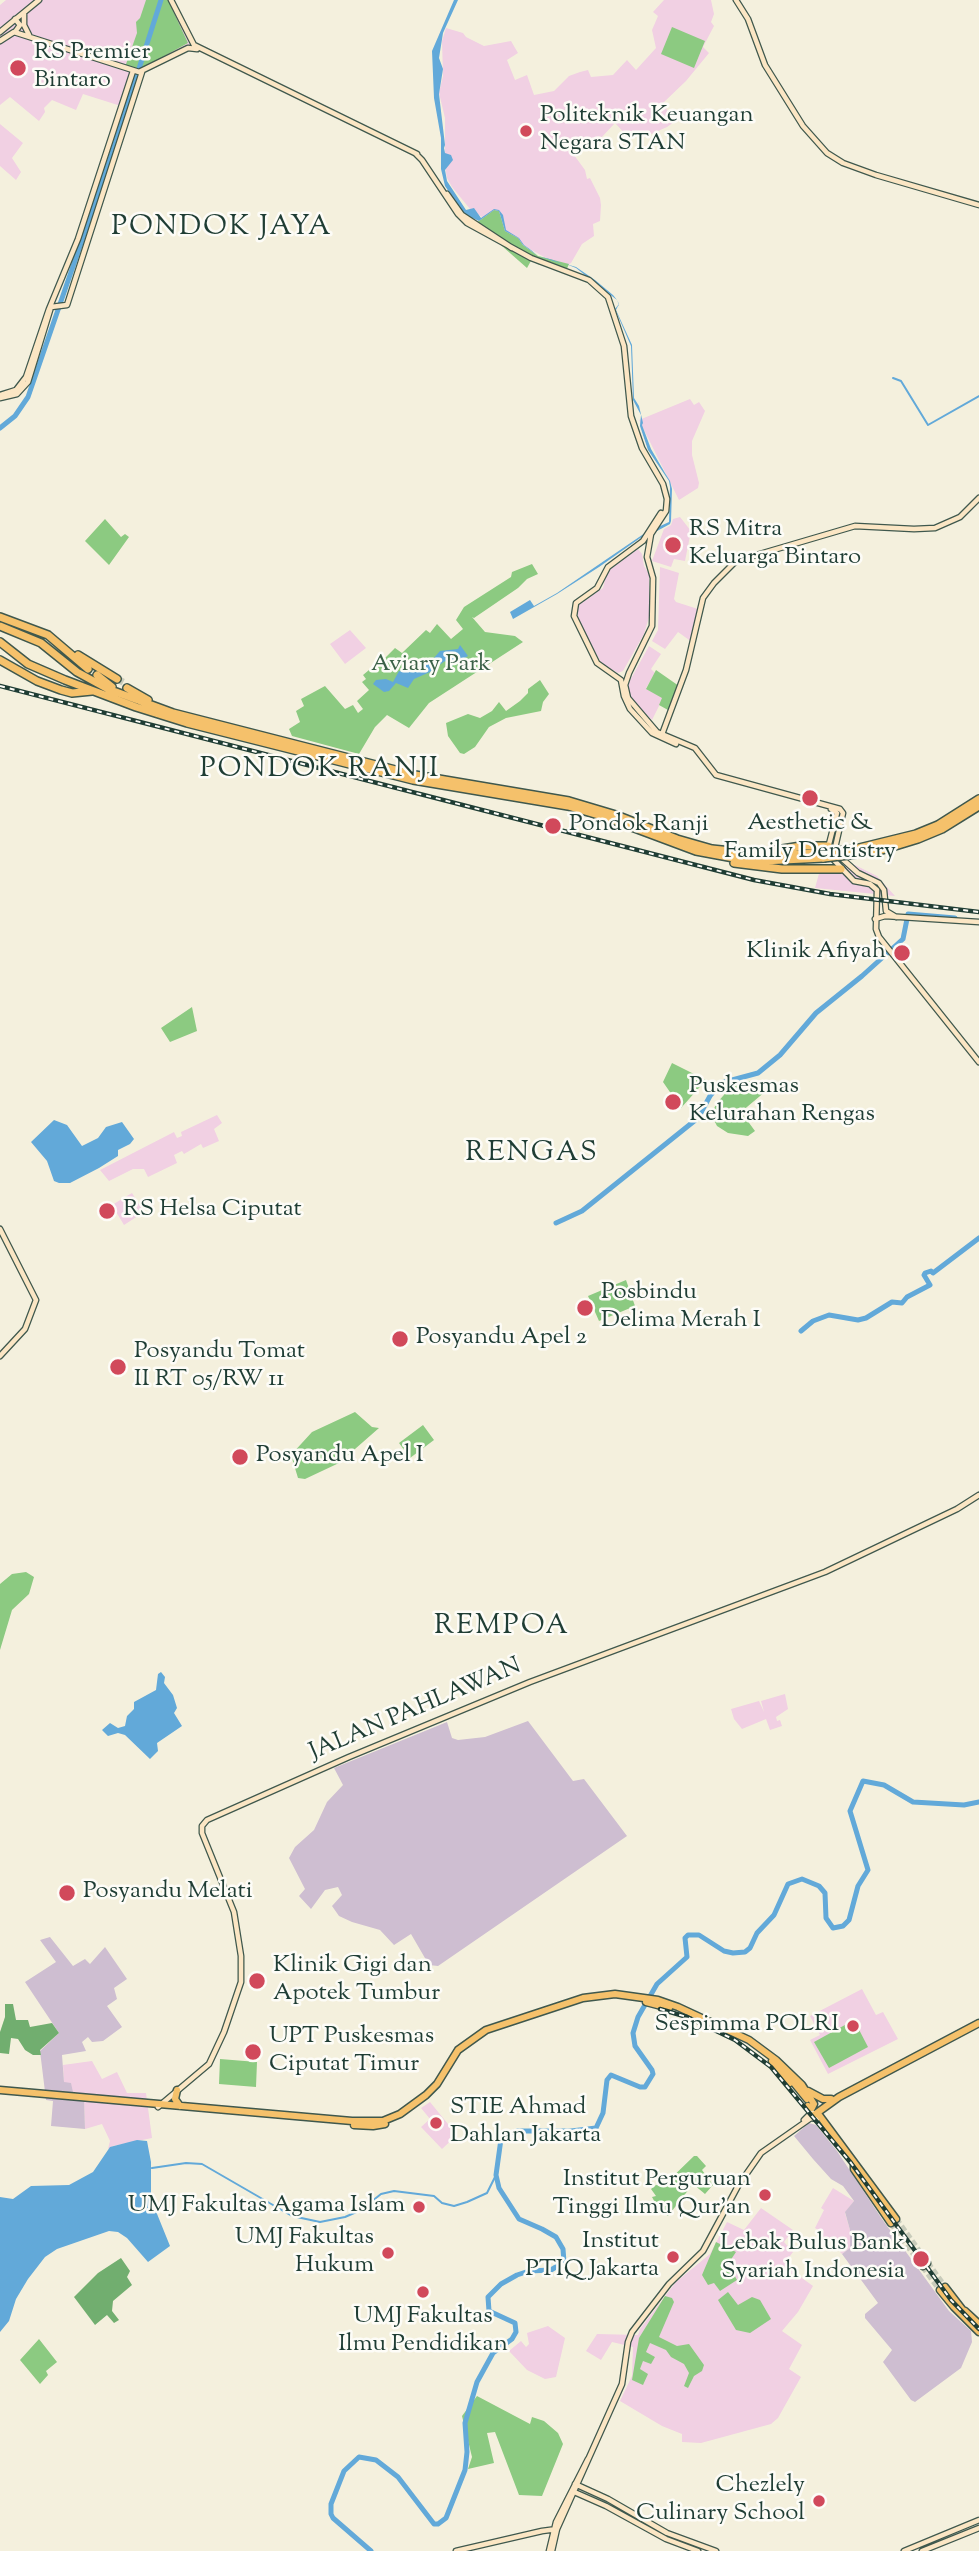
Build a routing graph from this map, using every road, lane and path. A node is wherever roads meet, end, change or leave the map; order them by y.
1 (39, 0) edge
2 (171, 0) edge
3 (736, 0) edge
4 (24, 12) junction
5 (15, 19) junction
6 (0, 32) edge
7 (14, 32) junction
8 (30, 36) junction
9 (190, 40) junction
10 (0, 41) edge
11 (188, 48) junction
12 (208, 53) junction
13 (137, 71) junction
14 (135, 79) junction
15 (979, 205) edge
16 (54, 307) junction
17 (0, 396) edge
18 (979, 498) edge
19 (646, 538) junction
20 (649, 546) junction
21 (634, 548) junction
22 (647, 557) junction
23 (0, 617) edge
24 (0, 626) edge
25 (57, 641) junction
26 (0, 642) edge
27 (0, 653) edge
28 (0, 660) edge
29 (88, 668) dead end
30 (631, 668) junction
31 (15, 669) junction
32 (98, 672) junction
33 (612, 674) junction
34 (92, 691) junction
35 (155, 704) junction
36 (637, 712) junction
37 (173, 713) junction
38 (661, 736) junction
39 (979, 800) edge
40 (979, 806) edge
41 (828, 846) junction
42 (690, 850) junction
43 (856, 852) junction
44 (742, 854) junction
45 (822, 855) junction
46 (842, 865) junction
47 (858, 873) junction
48 (857, 881) junction
49 (896, 917) junction
50 (875, 919) junction
51 (979, 922) edge
52 (979, 1062) edge
53 (0, 1229) edge
54 (0, 1356) edge
55 (979, 1495) edge
56 (641, 1999) junction
57 (655, 2002) junction
58 (979, 2022) edge
59 (802, 2085) junction
60 (177, 2090) junction
61 (0, 2092) edge
62 (835, 2098) junction
63 (159, 2105) junction
64 (180, 2106) junction
65 (826, 2107) junction
66 (813, 2112) junction
67 (799, 2125) junction
68 (849, 2154) junction
69 (893, 2221) tunnel mouth
70 (955, 2300) junction
71 (960, 2314) junction
72 (968, 2317) junction
73 (979, 2327) edge
74 (578, 2486) junction
75 (575, 2492) junction
76 (979, 2521) edge
77 (979, 2528) edge
78 (555, 2529) junction
79 (456, 2551) edge
80 (550, 2551) edge
81 (698, 2551) edge
82 (716, 2551) edge
83 (904, 2551) edge
84 (922, 2551) edge

1 - 4 main road
2 - 9 main road
3 - 15 main road
4 - 5 main road
4 - 8 main road
5 - 6 main road
5 - 7 main road
7 - 8 main road
7 - 10 main road
8 - 13 main road
9 - 11 main road
9 - 12 main road
11 - 12 main road
11 - 13 main road
12 - 19 main road
13 - 14 main road
13 - 14 main road
14 - 16 main road
14 - 16 main road
16 - 17 main road
18 - 38 main road
19 - 20 main road
19 - 20 main road
19 - 21 main road
20 - 22 main road
21 - 22 main road
21 - 33 main road
22 - 30 main road
23 - 25 highway
24 - 37 highway
25 - 29 highway
25 - 32 highway
26 - 34 highway
27 - 31 highway
28 - 31 highway
30 - 33 main road
30 - 36 main road
31 - 34 highway
32 - 35 highway
32 - 35 highway
33 - 36 main road
34 - 42 highway
35 - 37 highway
36 - 38 main road
37 - 44 highway
38 - 41 main road
38 - 46 main road
39 - 43 highway
40 - 43 highway
41 - 44 highway
41 - 46 main road
41 - 46 main road
42 - 45 highway
42 - 46 highway
43 - 45 highway, bridge
44 - 45 highway
46 - 47 main road
46 - 48 main road
47 - 48 main road
47 - 49 main road
48 - 50 main road
49 - 50 main road
49 - 51 main road
50 - 52 main road
53 - 54 main road
55 - 60 main road, JALAN PAHLAWAN
56 - 57 highway
56 - 63 highway
56 - 64 highway
57 - 59 highway
57 - 66 highway
58 - 62 highway
59 - 62 highway
59 - 66 highway
60 - 63 main road, JALAN PAHLAWAN
60 - 64 highway
61 - 63 highway
62 - 65 highway
62 - 66 highway
63 - 64 highway
65 - 66 highway
65 - 68 highway
66 - 67 main road
66 - 67 main road
66 - 68 highway
67 - 74 main road
68 - 69 highway
70 - 71 highway
70 - 72 highway
70 - 73 highway
71 - 72 highway
71 - 73 highway
72 - 73 highway
74 - 75 main road
74 - 82 main road
75 - 78 main road
75 - 81 main road
76 - 83 main road
77 - 84 main road
78 - 79 main road
78 - 80 main road

